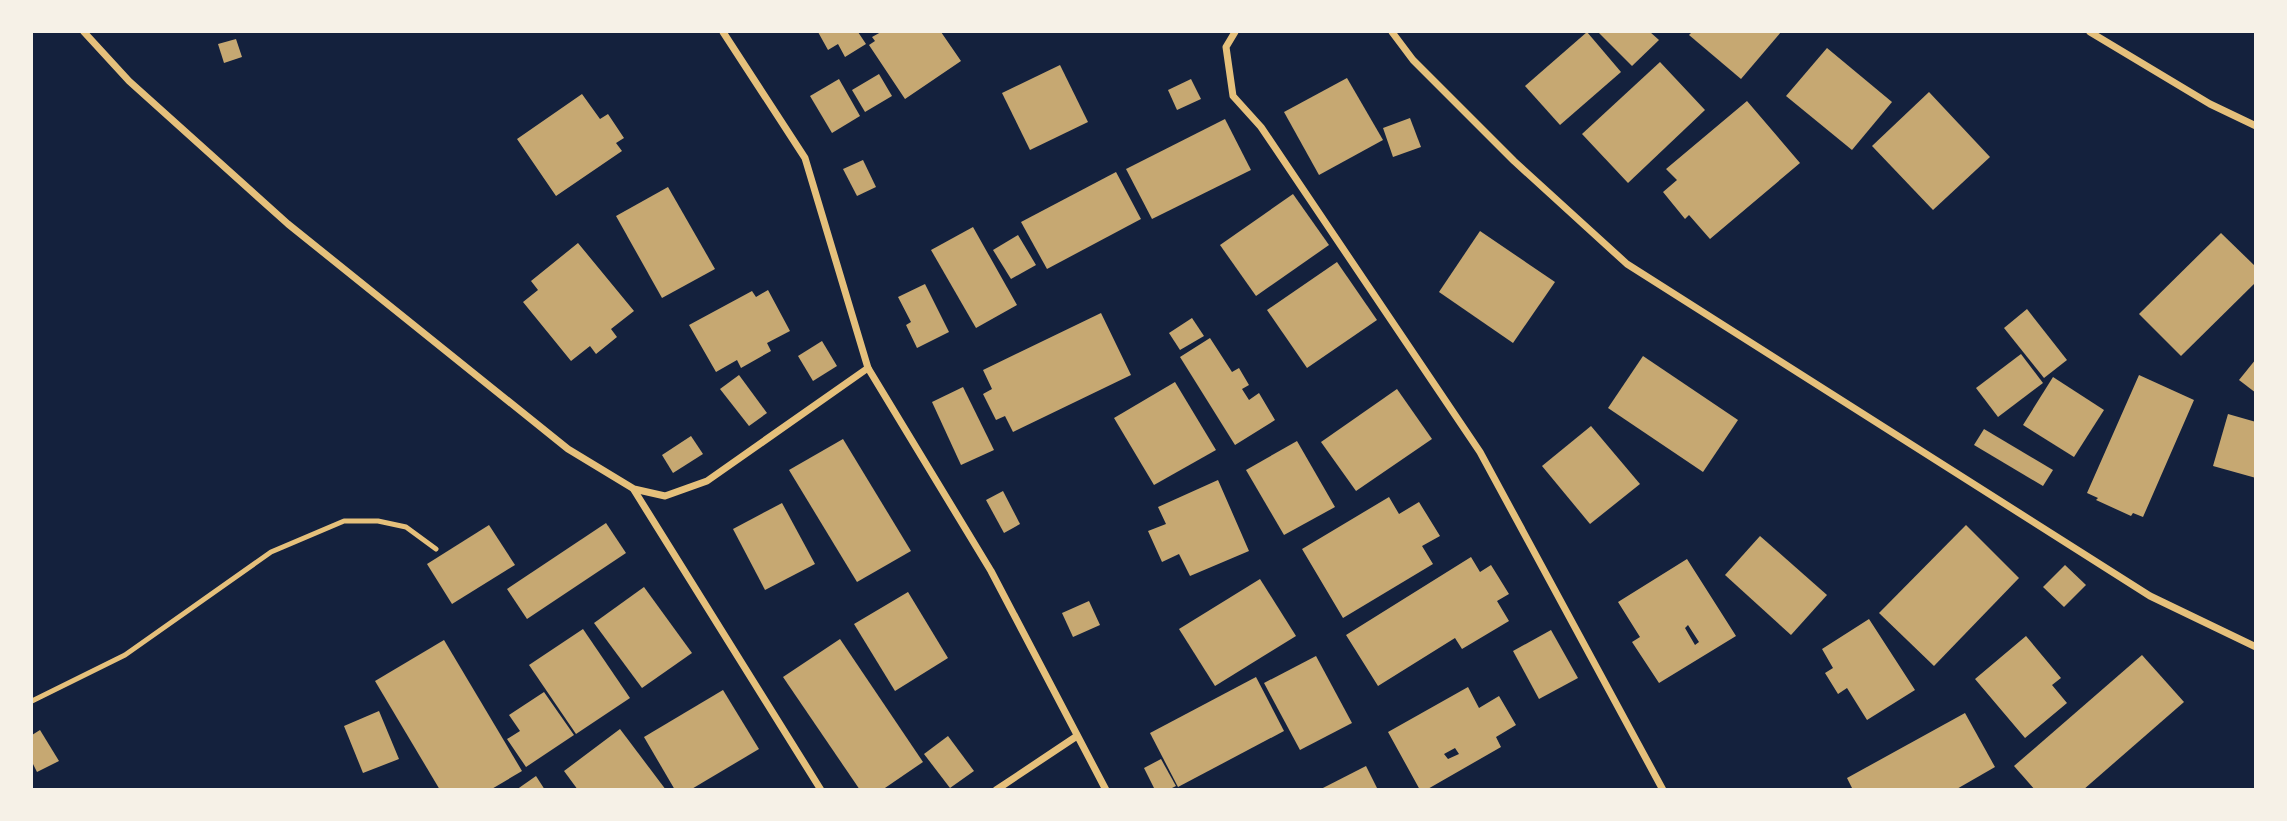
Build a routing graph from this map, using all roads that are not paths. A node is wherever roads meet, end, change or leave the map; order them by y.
1 (83, 32) edge
2 (723, 32) edge
3 (1235, 32) edge
4 (1392, 32) edge
5 (2090, 32) edge
6 (2256, 126) edge
7 (868, 368) junction
8 (634, 489) junction
9 (436, 548) dead end
10 (2256, 647) edge
11 (32, 702) edge
12 (1077, 736) junction
13 (821, 789) edge
14 (996, 789) edge
15 (1106, 789) edge
16 (1663, 789) edge

1 - 8 street
2 - 7 street
3 - 16 street
4 - 10 street
5 - 6 street
7 - 8 street
7 - 12 street
8 - 13 street
9 - 11 lane
12 - 14 street
12 - 15 street

